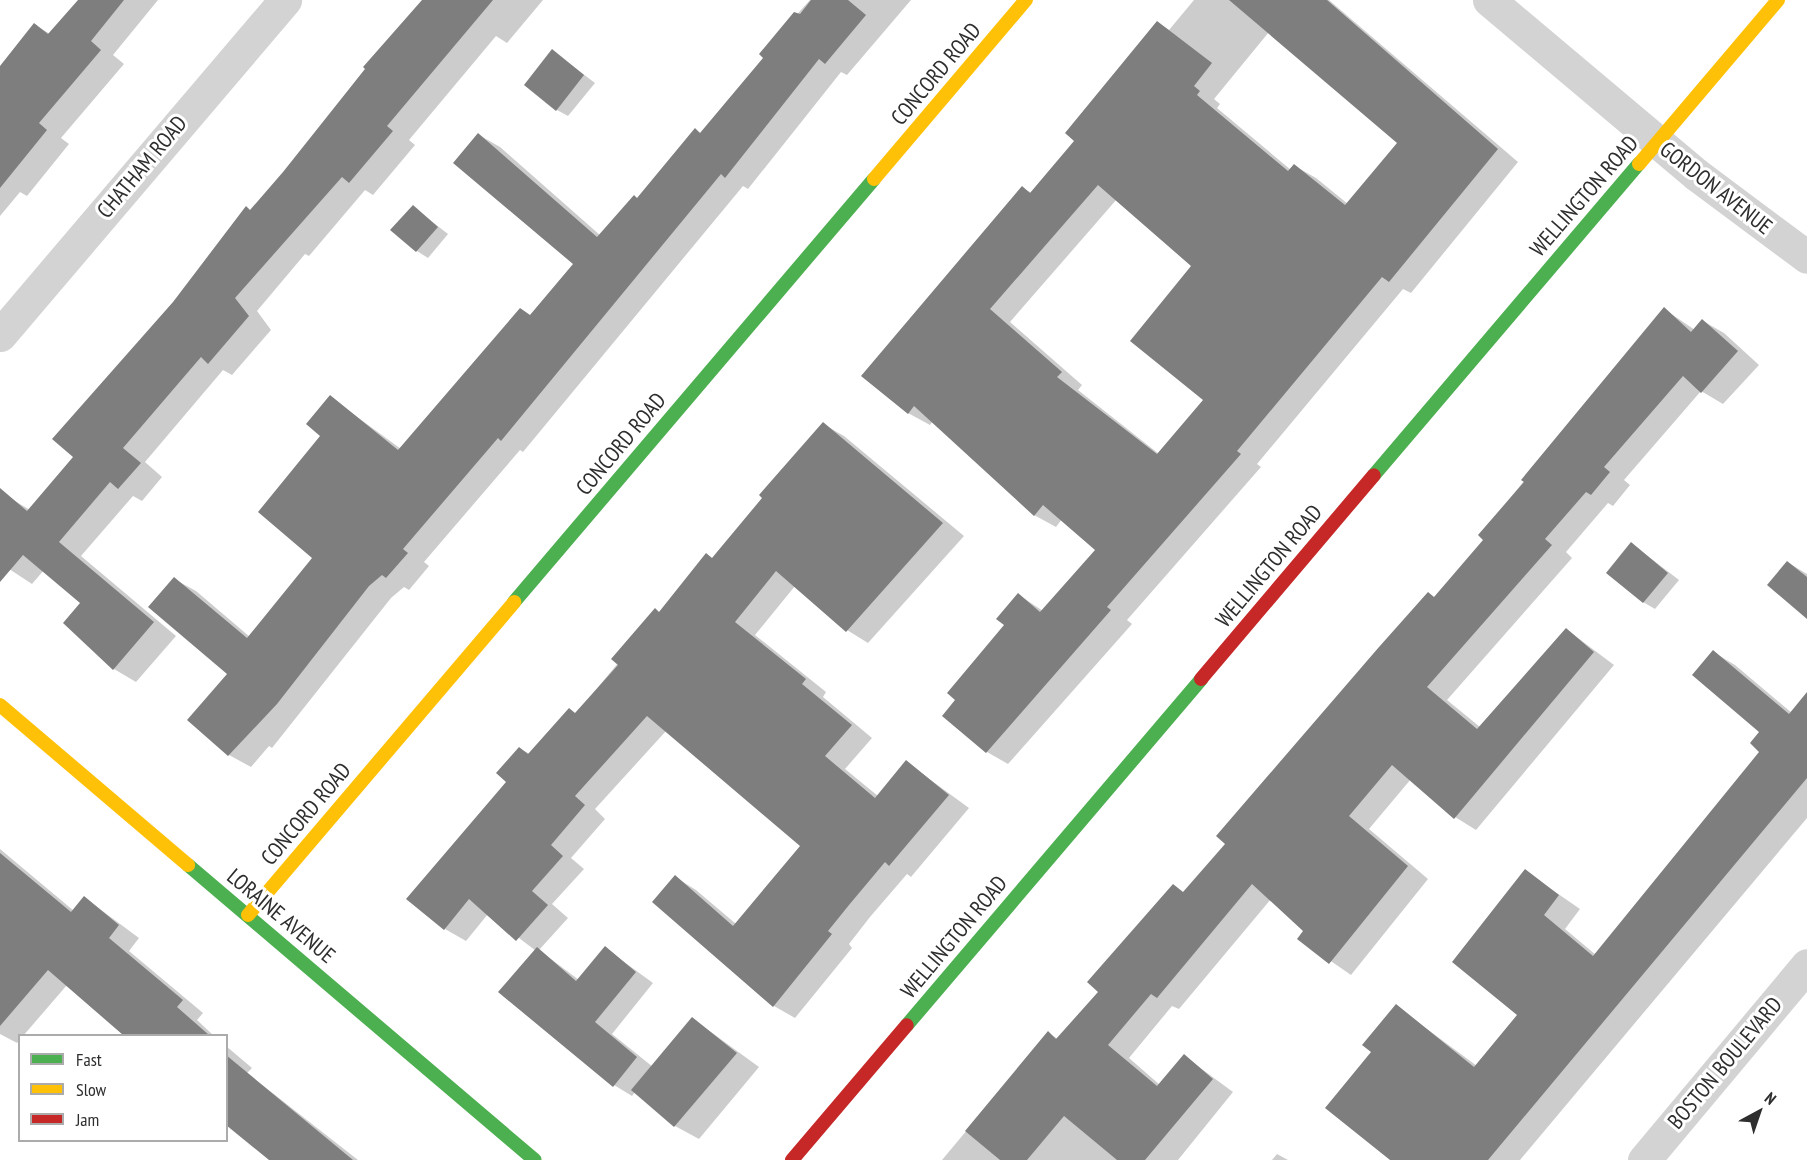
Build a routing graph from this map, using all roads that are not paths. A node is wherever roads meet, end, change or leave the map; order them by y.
1 (285, 0) edge
2 (1026, 0) edge
3 (1489, 0) edge
4 (1778, 0) edge
5 (1657, 142) junction
6 (1807, 257) edge
7 (0, 335) edge
8 (0, 705) edge
9 (248, 915) junction
10 (1807, 965) edge
11 (535, 1160) edge
12 (792, 1160) edge
13 (1644, 1160) edge

1 - 7 street, CHATHAM ROAD
2 - 9 street, CONCORD ROAD
3 - 5 street, GORDON AVENUE
4 - 5 street, WELLINGTON ROAD
5 - 6 street, GORDON AVENUE
5 - 12 street, WELLINGTON ROAD
8 - 9 street, LORAINE AVENUE
9 - 11 street, LORAINE AVENUE
10 - 13 street, BOSTON BOULEVARD

